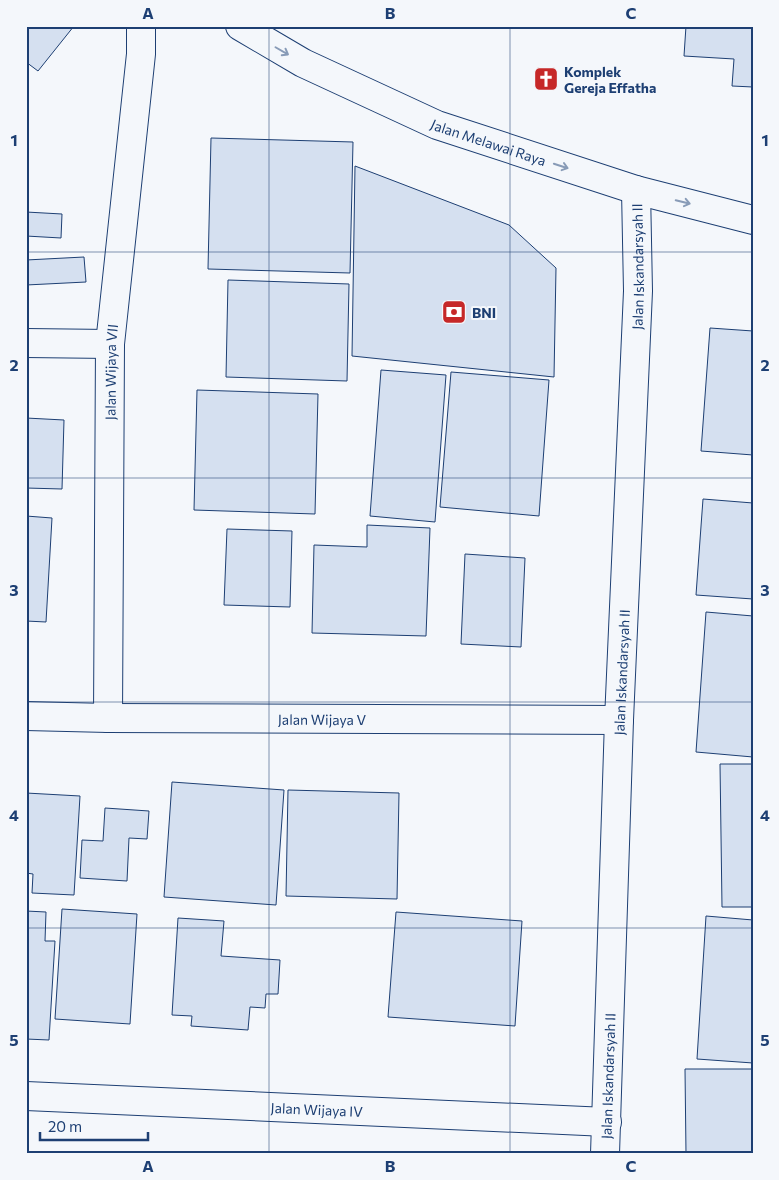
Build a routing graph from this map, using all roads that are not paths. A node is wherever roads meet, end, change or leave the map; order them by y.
1 (141, 26) edge
2 (240, 26) edge
3 (636, 190) junction
4 (753, 220) edge
5 (26, 343) edge
6 (110, 344) junction
7 (26, 716) edge
8 (108, 718) junction
9 (619, 720) junction
10 (26, 1096) edge
11 (606, 1122) junction
12 (605, 1154) edge

1 - 6 street, Jalan Wijaya VII
2 -> 3 street, Jalan Melawai Raya
3 -> 4 street, Jalan Melawai Raya
3 - 9 street, Jalan Iskandarsyah II
5 - 6 street
6 - 8 street, Jalan Wijaya VII
7 - 8 street, Jalan Wijaya V
8 - 9 street, Jalan Wijaya V
9 - 11 street, Jalan Iskandarsyah II
10 - 11 street, Jalan Wijaya IV
11 - 12 street, Jalan Iskandarsyah II

